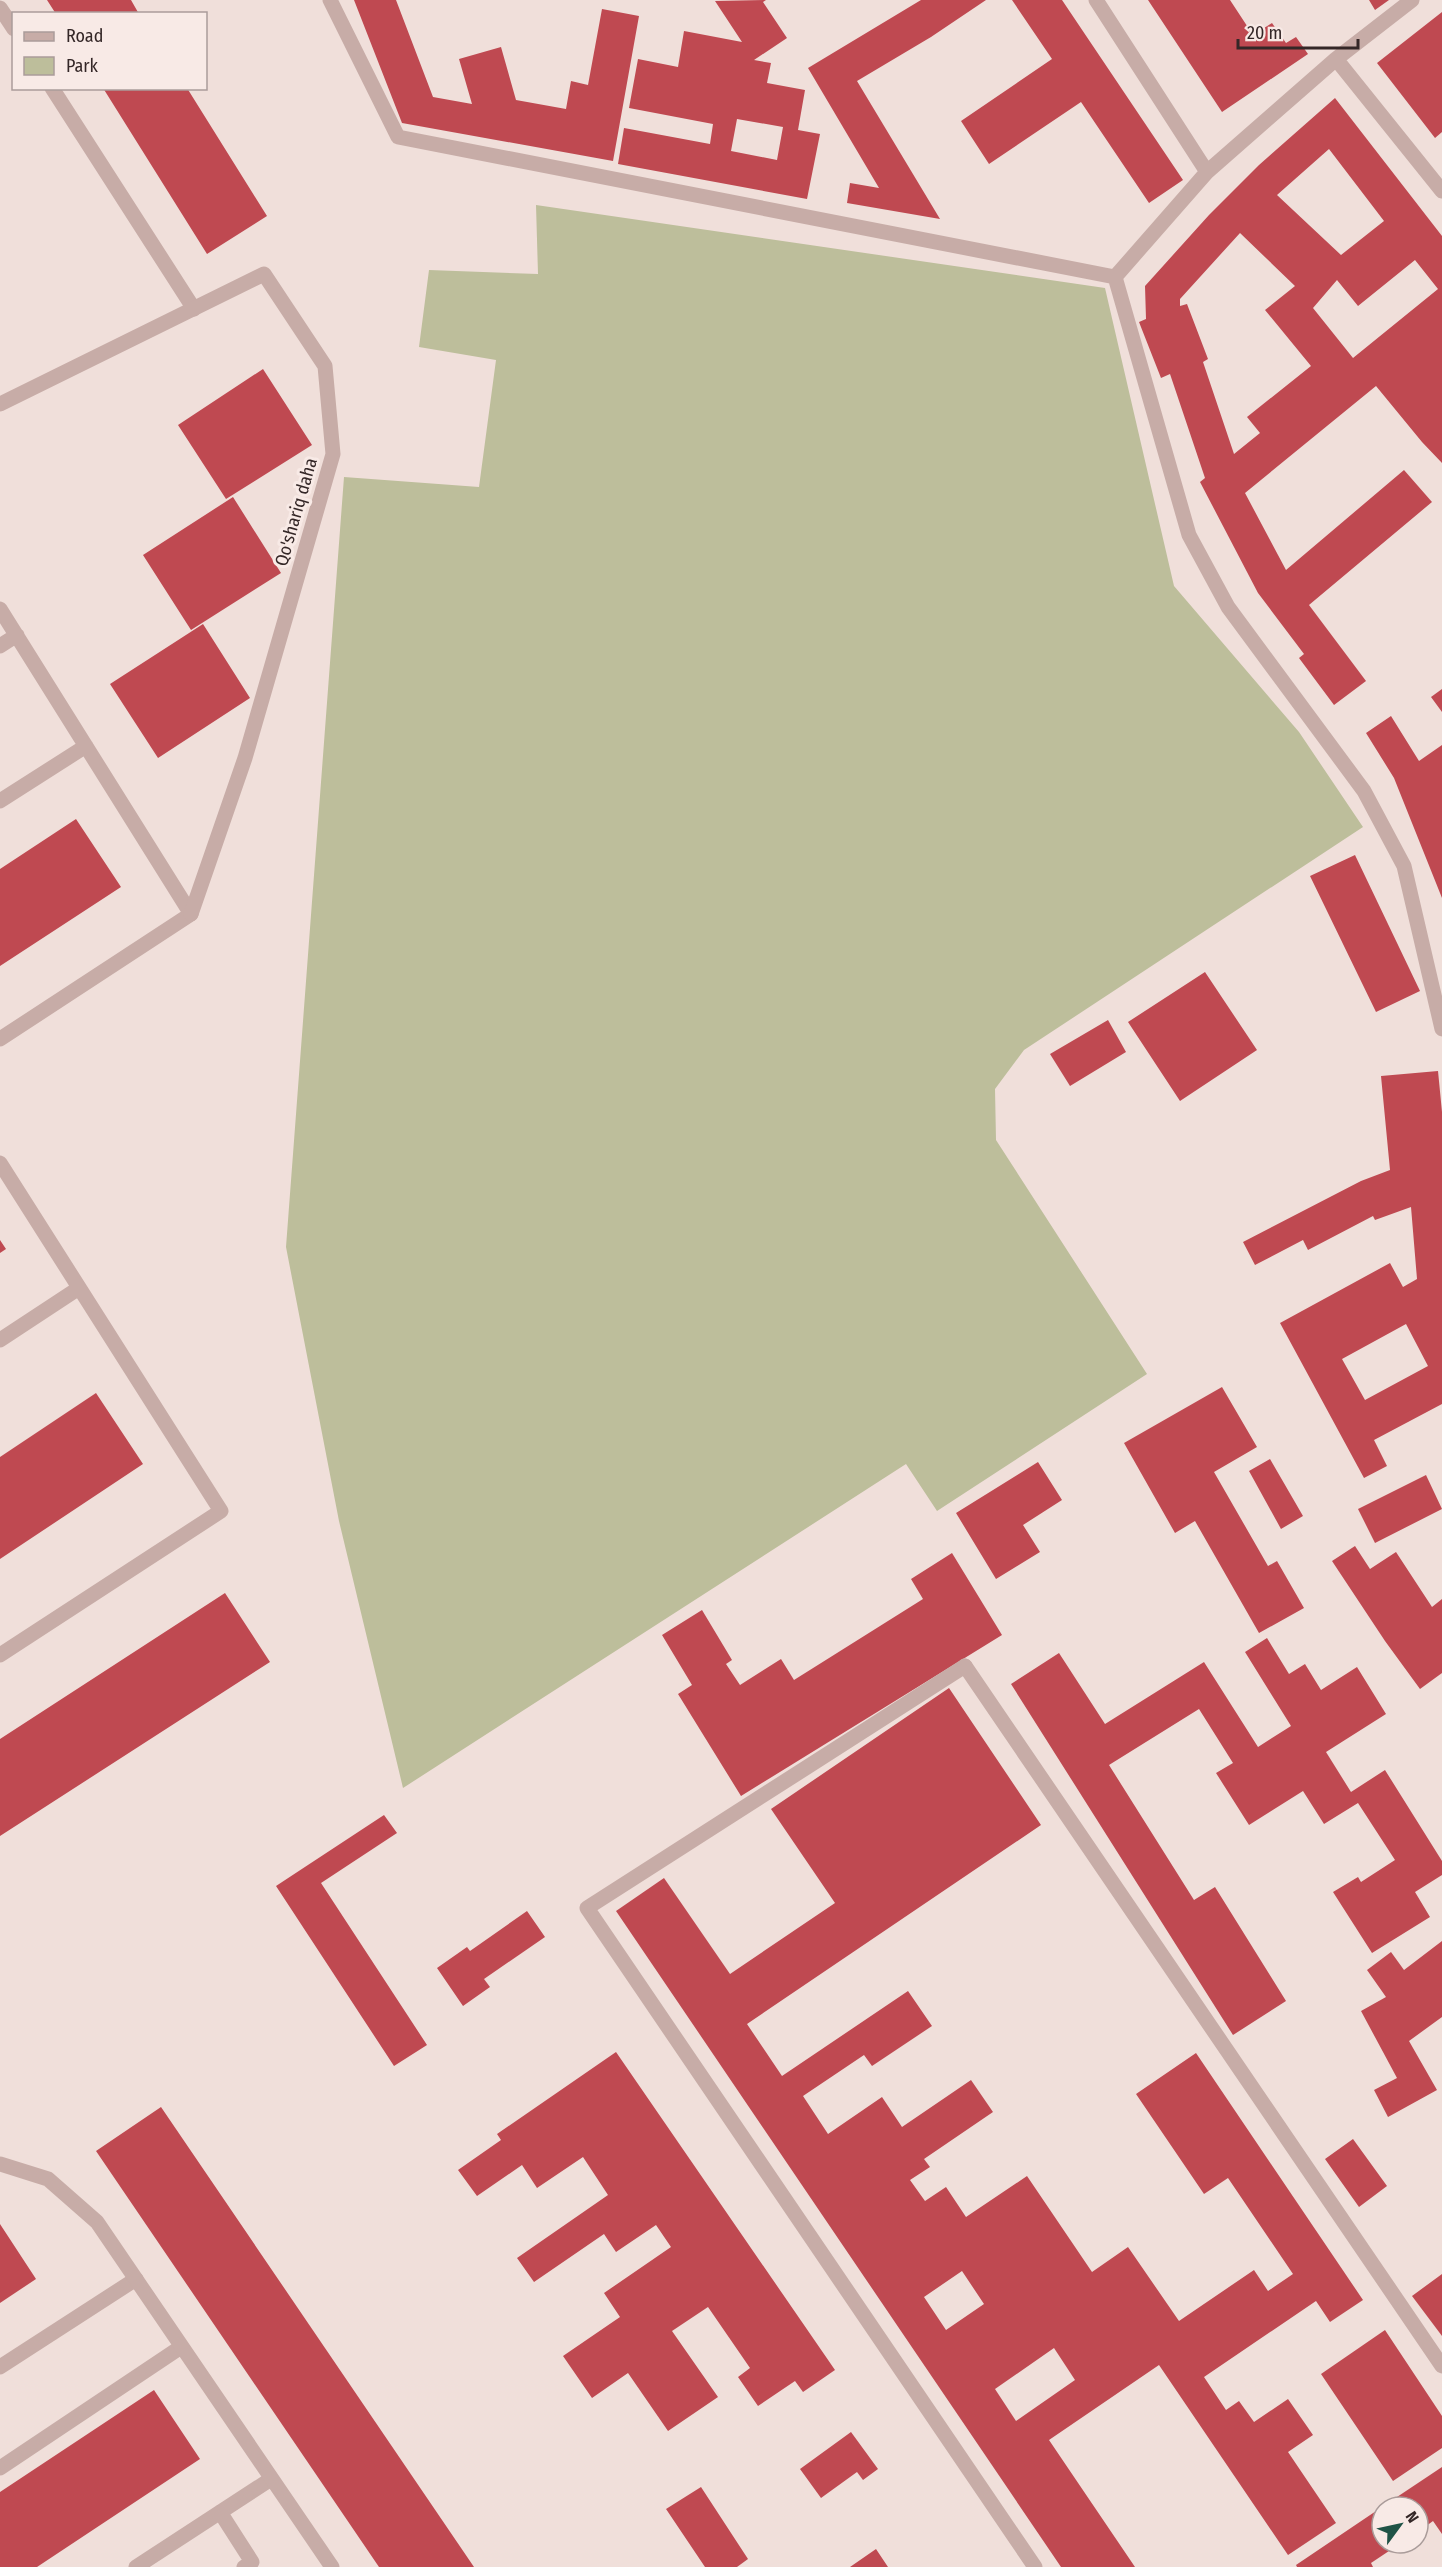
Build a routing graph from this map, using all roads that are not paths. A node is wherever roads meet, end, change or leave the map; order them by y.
1 (330, 0) edge
2 (1096, 0) edge
3 (1412, 0) edge
4 (0, 8) edge
5 (12, 25) edge
6 (1336, 59) junction
7 (53, 90) edge
8 (1207, 172) junction
9 (1442, 191) edge
10 (1115, 277) junction
11 (194, 309) junction
12 (0, 404) edge
13 (0, 609) edge
14 (17, 635) junction
15 (0, 646) edge
16 (86, 746) junction
17 (0, 801) edge
18 (191, 914) junction
19 (1442, 1029) edge
20 (0, 1040) edge
21 (0, 1163) edge
22 (79, 1288) junction
23 (0, 1340) edge
24 (0, 1655) edge
25 (0, 2164) edge
26 (136, 2279) junction
27 (181, 2347) junction
28 (1442, 2366) edge
29 (0, 2367) edge
30 (0, 2468) edge
31 (271, 2479) junction
32 (220, 2512) junction
33 (136, 2567) edge
34 (244, 2567) edge
35 (332, 2567) edge
36 (1035, 2567) edge

1 - 10 street
2 - 8 street
3 - 6 street
4 - 5 street
6 - 8 street
6 - 9 street
7 - 11 street
8 - 10 street
10 - 19 street
11 - 12 street, Qo'shariq daha
11 - 18 street, Qo'shariq daha
13 - 14 street
14 - 15 street
14 - 16 street
16 - 17 street
16 - 18 street
18 - 20 street
21 - 22 street
22 - 23 street
22 - 24 street
25 - 26 street
26 - 27 street
26 - 29 street
27 - 30 street
27 - 31 street
28 - 36 street
31 - 32 street
31 - 35 street
32 - 33 street
32 - 34 street

